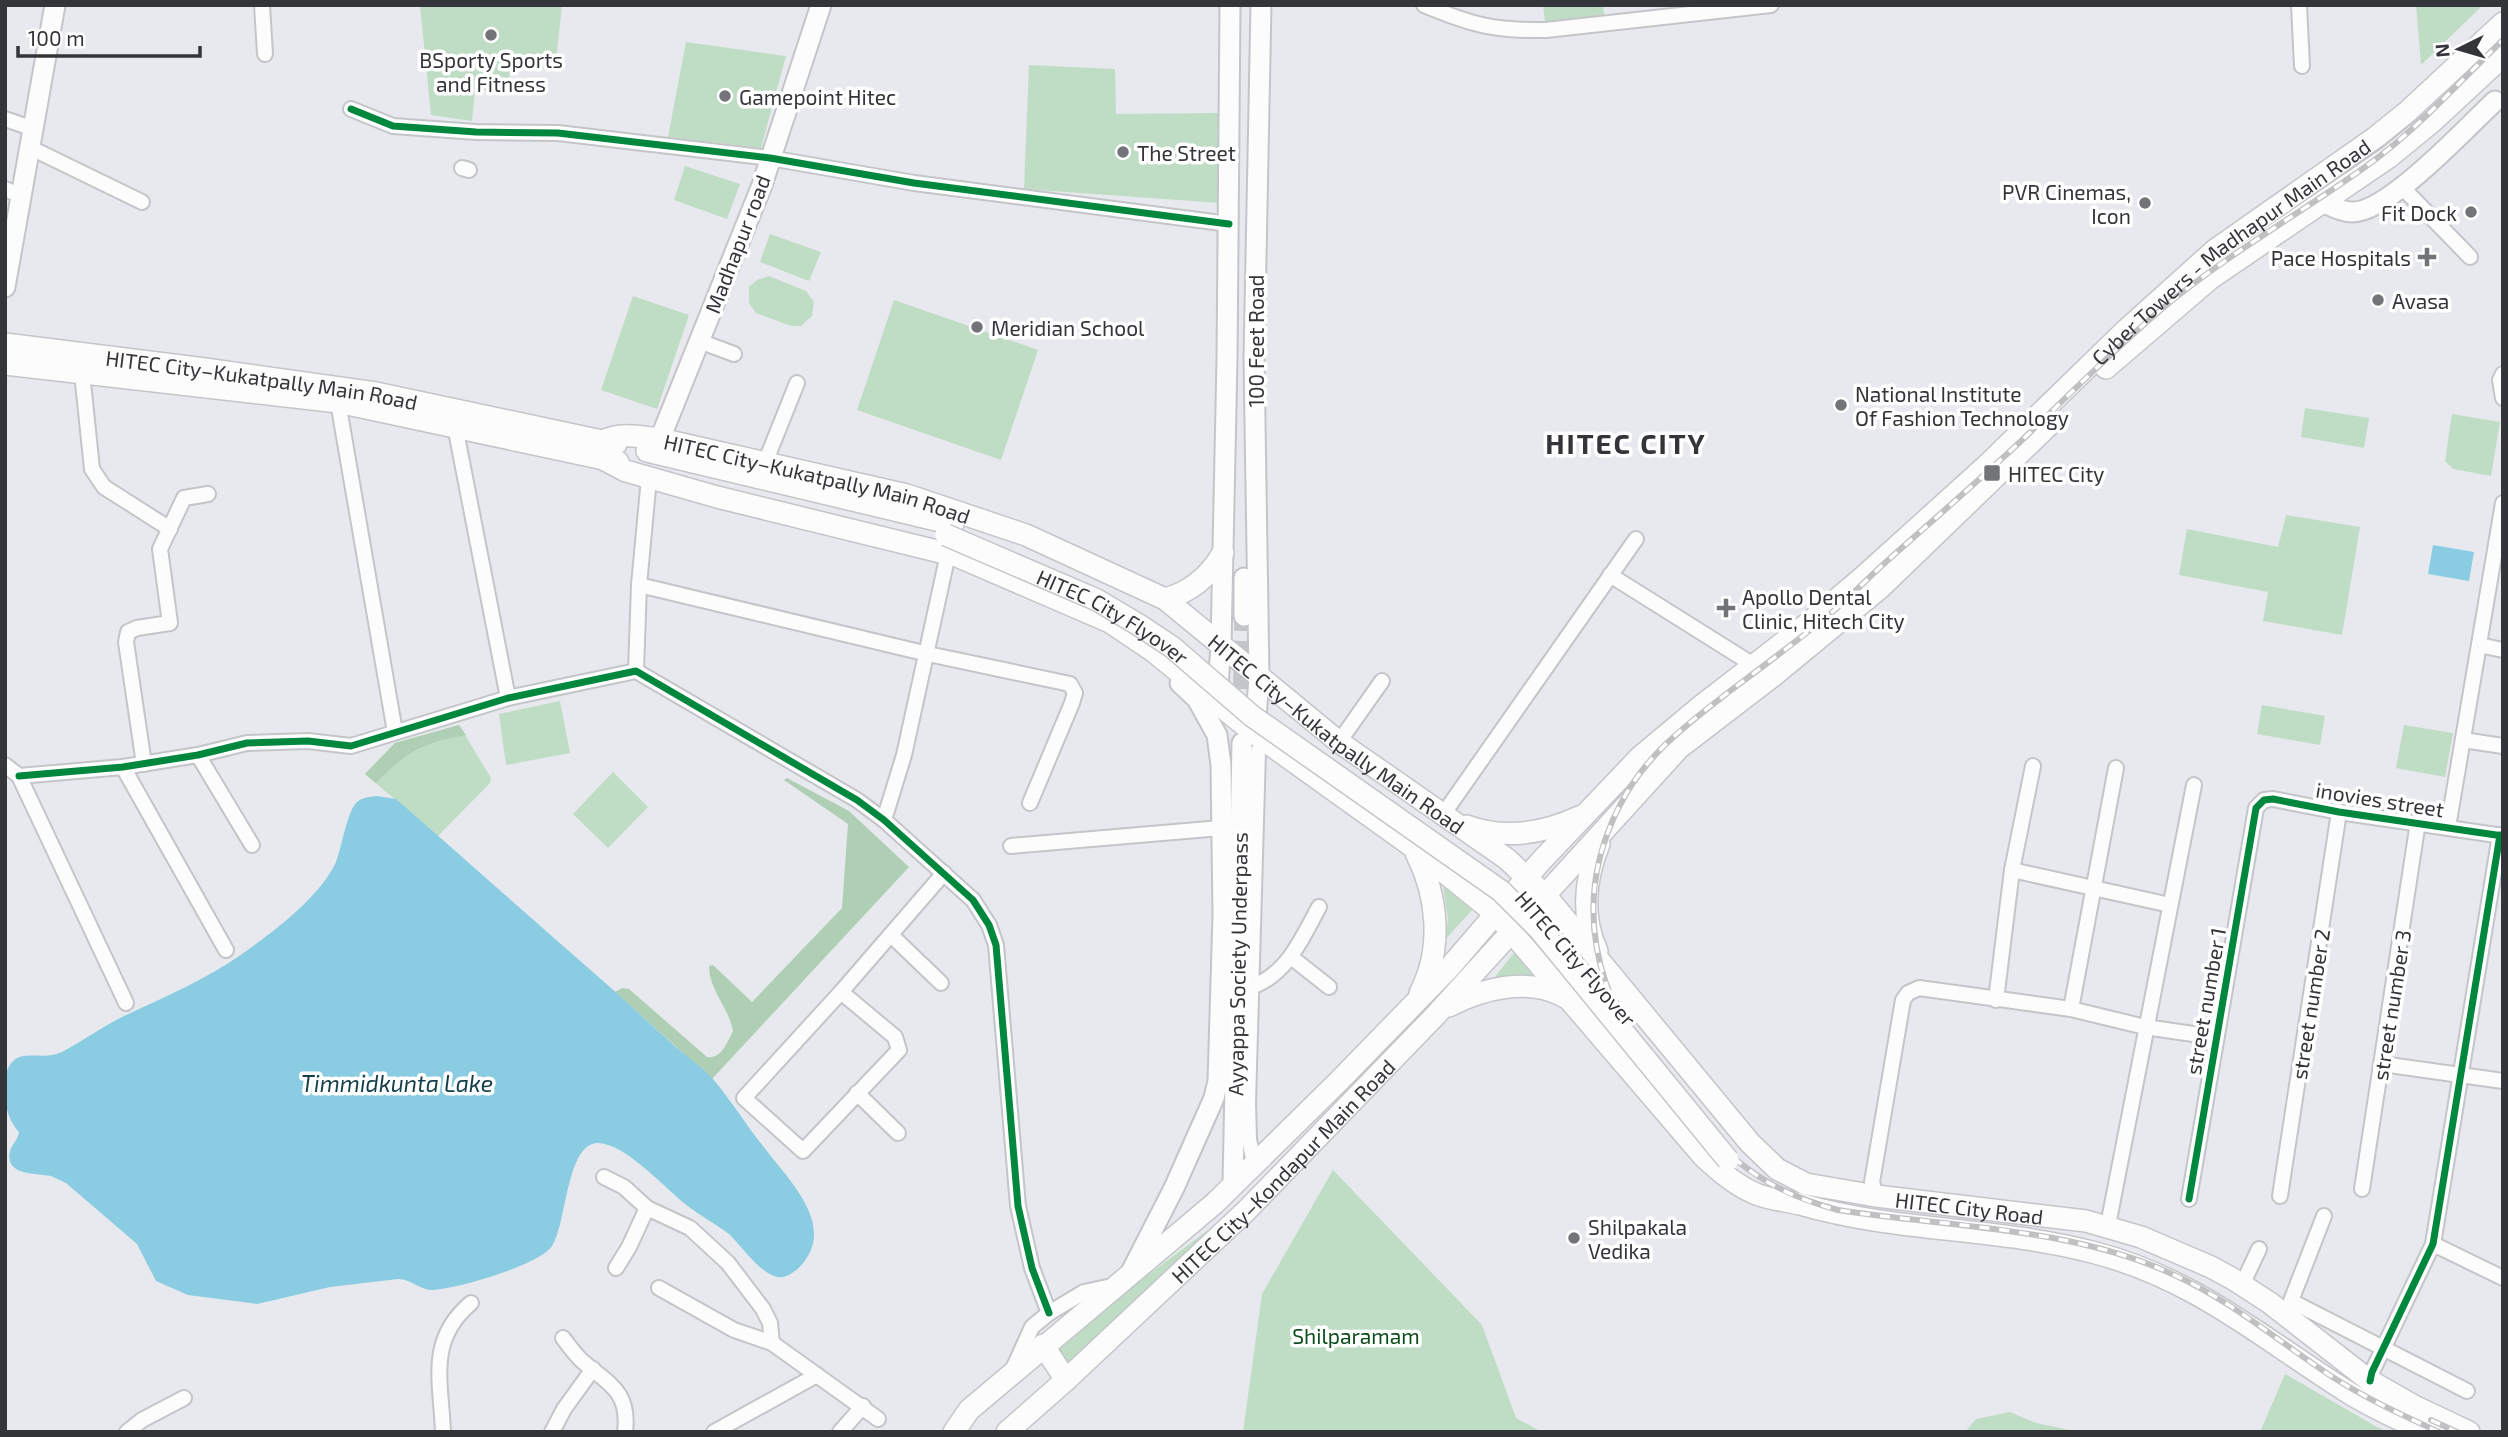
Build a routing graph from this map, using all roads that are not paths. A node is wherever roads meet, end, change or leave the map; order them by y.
1 (55, 5) edge
2 (262, 5) edge
3 (821, 5) edge
4 (1230, 5) edge
5 (1261, 5) edge
6 (1424, 5) edge
7 (1771, 5) edge
8 (2299, 5) edge
9 (1714, 9) edge
10 (2503, 23) edge
11 (265, 54) dead end
12 (2503, 56) edge
13 (2302, 66) dead end
14 (1230, 72) junction
15 (2495, 101) dead end
16 (351, 109) dead end
17 (2407, 112) junction
18 (5, 119) edge
19 (2420, 132) junction
20 (2376, 137) junction
21 (32, 139) junction
22 (2389, 157) junction
23 (770, 158) junction
24 (2402, 186) junction
25 (13, 192) edge
26 (142, 202) dead end
27 (2322, 202) junction
28 (1229, 224) junction
29 (2470, 257) dead end
30 (5, 287) edge
31 (699, 341) junction
32 (5, 344) edge
33 (734, 354) dead end
34 (5, 364) edge
35 (82, 373) junction
36 (2503, 374) edge
37 (796, 383) dead end
38 (2503, 398) edge
39 (338, 402) junction
40 (454, 426) junction
41 (660, 439) junction
42 (604, 450) junction
43 (765, 463) junction
44 (649, 478) junction
45 (208, 494) dead end
46 (810, 496) junction
47 (2503, 503) edge
48 (170, 529) junction
49 (1636, 540) dead end
50 (1223, 553) junction
51 (948, 554) junction
52 (2498, 559) edge
53 (1611, 575) junction
54 (639, 585) junction
55 (1165, 599) junction
56 (1244, 616) tunnel mouth
57 (1221, 645) junction
58 (2479, 645) junction
59 (2503, 650) edge
60 (1153, 651) junction
61 (928, 654) junction
62 (1755, 666) junction
63 (636, 671) junction
64 (1259, 677) junction
65 (1382, 681) dead end
66 (508, 698) junction
67 (1217, 704) junction
68 (395, 733) junction
69 (2463, 740) junction
70 (1251, 742) junction
71 (1339, 742) junction
72 (2503, 746) edge
73 (198, 755) junction
74 (144, 764) junction
75 (5, 765) edge
76 (2033, 766) dead end
77 (123, 767) junction
78 (2116, 768) dead end
79 (19, 776) junction
80 (2194, 785) dead end
81 (1030, 803) dead end
82 (2256, 808) joint
83 (2339, 812) junction
84 (1584, 814) junction
85 (1442, 816) junction
86 (884, 820) junction
87 (2418, 822) junction
88 (2448, 827) junction
89 (1221, 828) junction
90 (1607, 830) junction
91 (2501, 835) edge
92 (252, 845) dead end
93 (1011, 846) dead end
94 (1413, 847) junction
95 (2012, 870) junction
96 (944, 873) junction
97 (1527, 877) junction
98 (2093, 889) junction
99 (1546, 895) junction
100 (2170, 905) junction
101 (1319, 907) dead end
102 (1496, 914) junction
103 (1513, 932) junction
104 (891, 935) junction
105 (226, 950) dead end
106 (1291, 957) junction
107 (1605, 968) junction
108 (941, 983) dead end
109 (1251, 986) junction
110 (1329, 987) dead end
111 (841, 992) junction
112 (1627, 996) junction
113 (1570, 1000) junction
114 (1996, 1000) junction
115 (1416, 1001) junction
116 (126, 1003) dead end
117 (2071, 1009) junction
118 (1433, 1018) junction
119 (2145, 1027) junction
120 (1594, 1029) junction
121 (2207, 1036) dead end
122 (2382, 1064) junction
123 (2460, 1074) junction
124 (2503, 1081) edge
125 (857, 1093) junction
126 (898, 1133) dead end
127 (1254, 1164) junction
128 (604, 1177) dead end
129 (1233, 1184) junction
130 (2362, 1189) dead end
131 (1802, 1194) junction
132 (1876, 1196) junction
133 (2280, 1196) dead end
134 (2189, 1199) dead end
135 (647, 1208) junction
136 (2320, 1218) dead end
137 (2110, 1229) junction
138 (2433, 1244) junction
139 (2259, 1249) dead end
140 (616, 1268) dead end
141 (2503, 1278) edge
142 (1121, 1281) junction
143 (2242, 1285) junction
144 (659, 1288) dead end
145 (471, 1303) dead end
146 (1049, 1313) junction
147 (563, 1338) dead end
148 (772, 1343) junction
149 (1044, 1345) junction
150 (2384, 1349) junction
151 (593, 1368) junction
152 (1011, 1373) junction
153 (817, 1375) junction
154 (1066, 1380) junction
155 (2370, 1381) junction
156 (2467, 1391) dead end
157 (184, 1398) dead end
158 (863, 1406) junction
159 (878, 1419) dead end
160 (127, 1432) edge
161 (443, 1432) edge
162 (552, 1432) edge
163 (625, 1432) edge
164 (714, 1432) edge
165 (841, 1432) edge
166 (954, 1432) edge
167 (1007, 1432) edge
168 (2426, 1432) edge
169 (2469, 1432) edge

1 - 21 main road
2 - 11 street
3 - 23 main road, Madhapur road
4 - 14 main road, 100 Feet Road
5 - 64 main road, 100 Feet Road
6 - 9 street
7 - 9 street
8 - 13 street
10 - 17 main road, Cyber Towers - Madhapur Main Road
12 - 19 main road, Cyber Towers - Madhapur Main Road
14 - 28 main road, 100 Feet Road
14 - 56 main road
15 - 24 main road
16 - 23 street
17 - 19 main road
17 - 20 main road, Cyber Towers - Madhapur Main Road
18 - 21 street
19 - 22 main road, Cyber Towers - Madhapur Main Road
20 - 22 main road
20 - 62 main road, Cyber Towers - Madhapur Main Road
21 - 25 main road
21 - 26 street
22 - 27 main road, Cyber Towers - Madhapur Main Road
23 - 28 street
23 - 31 main road, Madhapur road
24 - 27 main road
24 - 29 street
25 - 30 main road
27 - 90 main road, Cyber Towers - Madhapur Main Road
28 - 50 main road, 100 Feet Road
31 - 33 street
31 - 41 main road, Madhapur road
32 - 42 main road, HITEC City–Kukatpally Main Road
34 - 35 main road, HITEC City–Kukatpally Main Road
35 - 39 main road, HITEC City–Kukatpally Main Road
35 - 48 street
36 - 38 street
37 - 43 street
39 - 40 main road, HITEC City–Kukatpally Main Road
39 - 68 street
40 - 42 main road, HITEC City–Kukatpally Main Road
40 - 66 street
41 - 42 main road, HITEC City–Kukatpally Main Road
41 - 43 main road, HITEC City–Kukatpally Main Road
42 - 44 main road, HITEC City–Kukatpally Main Road
42 - 46 main road, HITEC City Flyover
43 - 55 main road, HITEC City–Kukatpally Main Road
44 - 51 main road, HITEC City–Kukatpally Main Road
44 - 54 street
45 - 48 street
46 - 131 main road, HITEC City Flyover
46 - 131 main road, HITEC City Flyover, bridge
47 - 52 street
48 - 74 street
49 - 53 street
50 - 55 main road
50 - 57 main road, 100 Feet Road
51 - 60 main road, HITEC City–Kukatpally Main Road
51 - 61 street
52 - 58 street
53 - 62 street
53 - 85 street
54 - 61 street
54 - 63 street
55 - 57 main road, HITEC City–Kukatpally Main Road
57 - 64 main road, HITEC City–Kukatpally Main Road
57 - 67 main road, 100 Feet Road
58 - 59 street
58 - 69 street
60 - 67 main road, HITEC City–Kukatpally Main Road
60 - 89 main road, HITEC City–Kukatpally Main Road
61 - 81 street
61 - 86 street
62 - 84 main road, Cyber Towers - Madhapur Main Road
63 - 66 street
63 - 86 street
64 - 70 main road, 100 Feet Road
64 - 71 main road, HITEC City–Kukatpally Main Road
65 - 71 street
66 - 68 street
67 - 70 main road, HITEC City–Kukatpally Main Road
68 - 73 street
69 - 72 street
69 - 88 street
70 - 94 main road, HITEC City–Kukatpally Main Road
70 - 109 street
70 - 129 main road, Ayyappa Society Underpass
71 - 85 main road, HITEC City–Kukatpally Main Road
73 - 74 street
73 - 92 street
74 - 77 street
75 - 79 street
76 - 95 street
77 - 79 street
77 - 105 street
78 - 98 street
79 - 116 street
80 - 100 street
82 - 83 street, inovies street
82 - 134 street, street number 1
83 - 87 street, inovies street
83 - 133 street, street number 2
84 - 85 main road
84 - 97 main road, Cyber Towers - Madhapur Main Road
85 - 97 main road, HITEC City–Kukatpally Main Road
86 - 96 street
87 - 88 street, inovies street
87 - 122 street, street number 3
88 - 91 street, inovies street
89 - 93 street
89 - 142 main road, HITEC City–Kukatpally Main Road
90 - 99 main road, HITEC City–Kondapur Main Road
90 - 107 main road
91 - 123 street
94 - 102 main road, HITEC City Road
94 - 115 main road
95 - 98 street
95 - 114 street
96 - 104 street
96 - 146 street
97 - 99 main road, HITEC City–Kukatpally Main Road
97 - 102 main road, Cyber Towers - Madhapur Main Road
98 - 100 street
98 - 117 street
99 - 103 main road, HITEC City–Kondapur Main Road
99 - 107 main road, HITEC City Road
100 - 119 street
101 - 106 street
102 - 103 main road, HITEC City Road
102 - 115 main road, Cyber Towers - Madhapur Main Road
103 - 113 main road, HITEC City Road
103 - 118 main road, HITEC City–Kondapur Main Road
104 - 108 street
104 - 111 street
106 - 109 street
106 - 110 street
107 - 112 main road, HITEC City Road
109 - 127 street
111 - 125 street
111 - 125 street
112 - 120 main road
112 - 131 main road, HITEC City Road
113 - 118 main road
113 - 120 main road, HITEC City Road
114 - 117 street
114 - 132 street
115 - 127 main road, HITEC City–Kondapur Main Road
117 - 119 street
118 - 154 main road, HITEC City–Kondapur Main Road
119 - 121 street
119 - 137 street
120 - 131 main road, HITEC City Road
122 - 123 street
122 - 130 street, street number 3
123 - 124 street
123 - 138 street
125 - 126 street
127 - 129 main road, HITEC City–Kondapur Main Road
128 - 135 street
129 - 142 main road, HITEC City–Kondapur Main Road
131 - 132 main road, HITEC City Road
131 - 168 main road, HITEC City Road
132 - 137 main road, HITEC City Road
135 - 140 street
135 - 148 street
136 - 150 street
137 - 143 main road, HITEC City Road
138 - 141 street
138 - 150 street
139 - 143 street
142 - 146 street
142 - 149 main road, HITEC City–Kondapur Main Road
143 - 155 main road, HITEC City Road
144 - 148 street
145 - 161 street
146 - 152 street
147 - 151 street
148 - 153 street
149 - 152 main road, HITEC City–Kondapur Main Road
149 - 154 main road
150 - 155 street
150 - 156 street
151 - 162 street
151 - 163 street
152 - 166 main road, HITEC City–Kondapur Main Road
153 - 158 street
153 - 164 street
154 - 167 main road, HITEC City–Kondapur Main Road
155 - 169 main road, HITEC City Road
157 - 160 street
158 - 159 street
158 - 165 street

